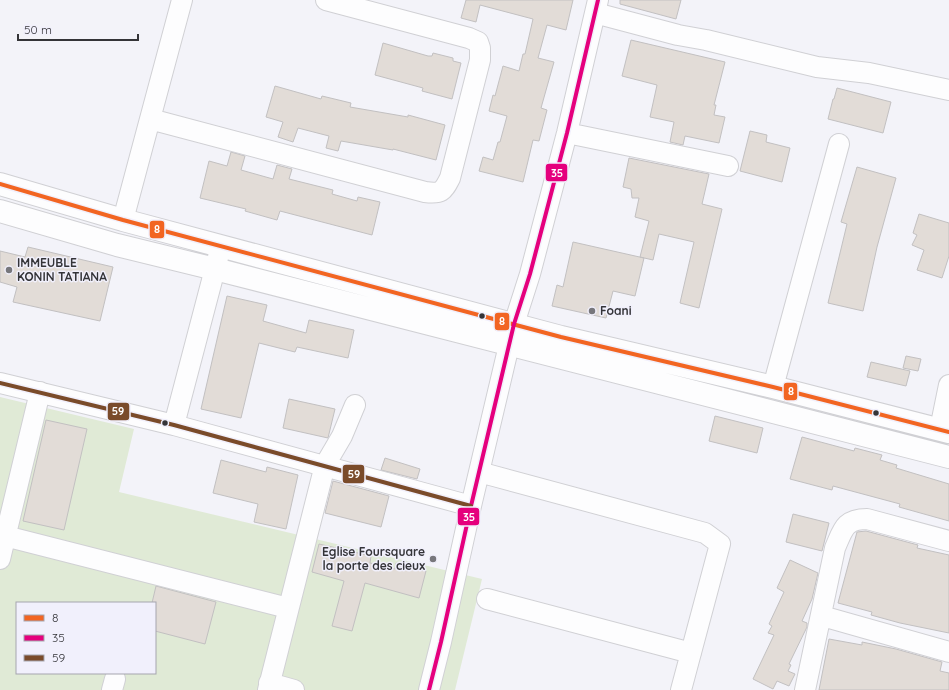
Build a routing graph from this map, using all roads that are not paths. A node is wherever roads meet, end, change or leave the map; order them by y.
1 (182, 0) edge
2 (326, 0) edge
3 (597, 7) edge
4 (949, 90) edge
5 (150, 119) junction
6 (567, 133) junction
7 (838, 144) dead end
8 (728, 166) dead end
9 (0, 184) edge
10 (0, 211) edge
11 (123, 220) junction
12 (221, 246) junction
13 (215, 269) junction
14 (512, 335) junction
15 (0, 383) edge
16 (949, 385) edge
17 (773, 388) junction
18 (40, 392) junction
19 (355, 405) dead end
20 (174, 425) junction
21 (945, 430) edge
22 (949, 457) edge
23 (325, 466) junction
24 (479, 472) junction
25 (471, 506) junction
26 (5, 536) junction
27 (949, 541) edge
28 (0, 559) edge
29 (488, 599) dead end
30 (288, 608) junction
31 (822, 616) junction
32 (949, 652) edge
33 (691, 653) junction
34 (268, 687) edge
35 (294, 690) edge
36 (429, 690) edge
37 (681, 690) edge
38 (805, 690) edge

1 - 5 street
2 - 5 street
3 - 4 street
3 - 6 street
5 - 11 street
6 - 8 street
6 - 14 street
7 - 17 street
9 - 11 main road
10 - 13 main road
11 - 12 main road
12 - 13 street
12 - 14 main road
13 - 14 main road
13 - 20 street
14 - 17 main road
14 - 22 main road
14 - 24 street
15 - 18 street
16 - 21 street
17 - 21 main road
18 - 20 street
18 - 26 street
19 - 23 street
20 - 23 street
23 - 25 street
23 - 30 street
24 - 25 street
24 - 33 street
25 - 36 street
26 - 28 street
26 - 30 street
27 - 31 street
29 - 33 street
30 - 34 street
31 - 32 street
31 - 38 street
33 - 37 street
34 - 35 street

